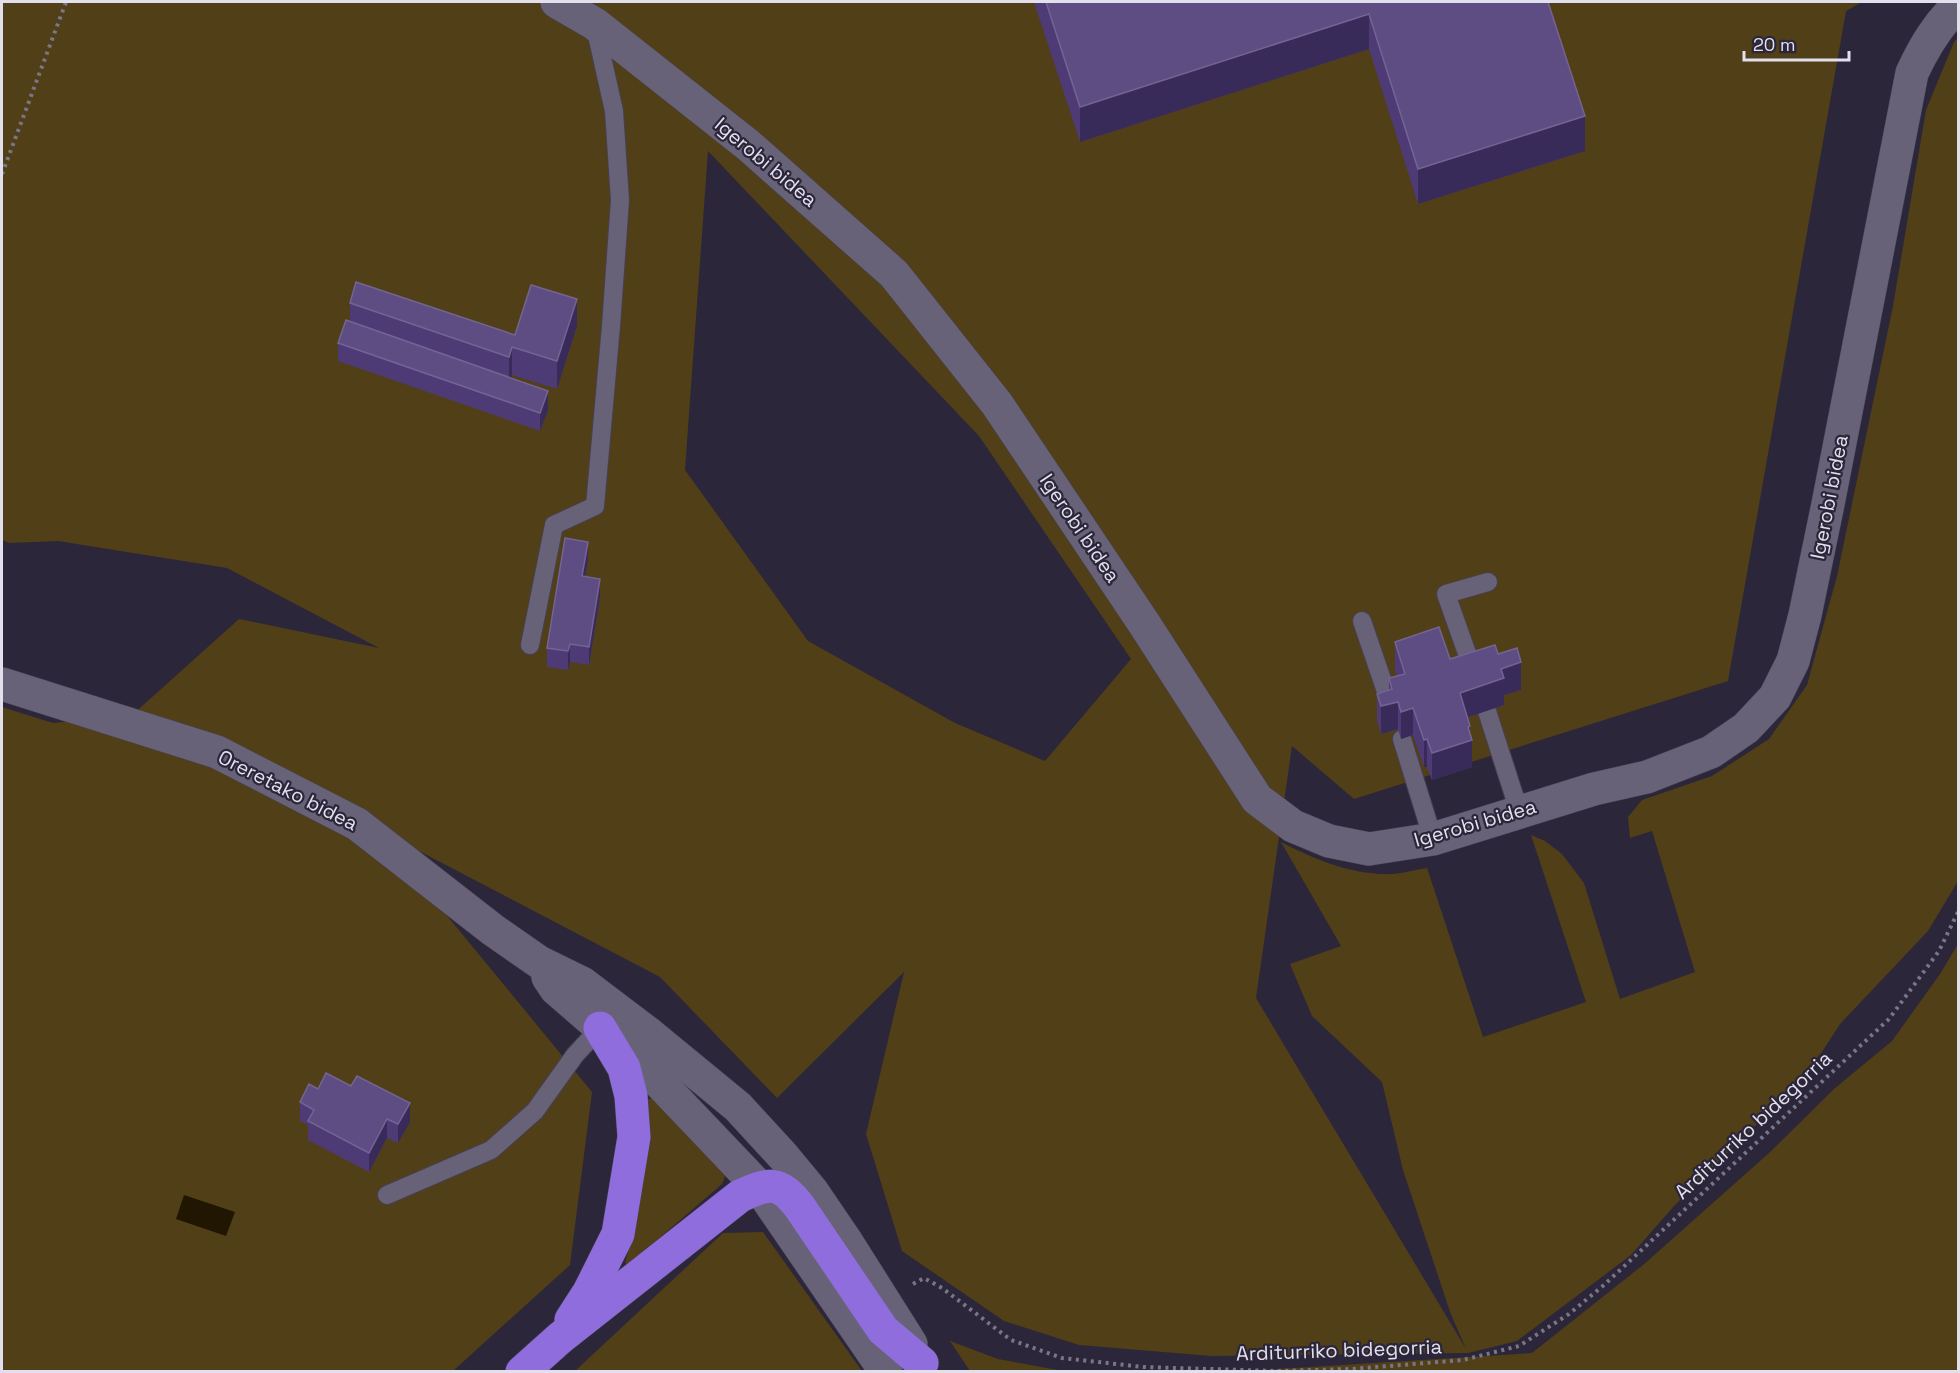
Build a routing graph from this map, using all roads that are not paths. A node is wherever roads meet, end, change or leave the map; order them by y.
1 (557, 2) edge
2 (1959, 4) edge
3 (595, 24) junction
4 (1488, 582) dead end
5 (1362, 621) dead end
6 (530, 645) dead end
7 (1476, 678) edge
8 (2, 684) edge
9 (1391, 706) edge
10 (1487, 711) dead end
11 (1402, 739) dead end
12 (1519, 811) junction
13 (1433, 839) junction
14 (539, 962) junction
15 (600, 1028) junction
16 (759, 1187) junction
17 (387, 1195) dead end
18 (560, 1338) junction
19 (925, 1367) edge
20 (522, 1371) edge
21 (886, 1371) edge

1 - 3 street, Igerobi bidea
2 - 12 street, Igerobi bidea
3 - 6 lane
3 - 13 street, Igerobi bidea
4 - 7 lane
5 - 9 lane
8 - 14 street, Oreretako bidea
10 - 12 lane
11 - 13 lane
12 - 13 street, Igerobi bidea
14 - 15 street
14 - 19 street
15 - 16 street
15 - 17 lane
15 - 18 highway
16 - 18 highway
16 - 19 highway
16 - 21 street
18 - 20 highway

